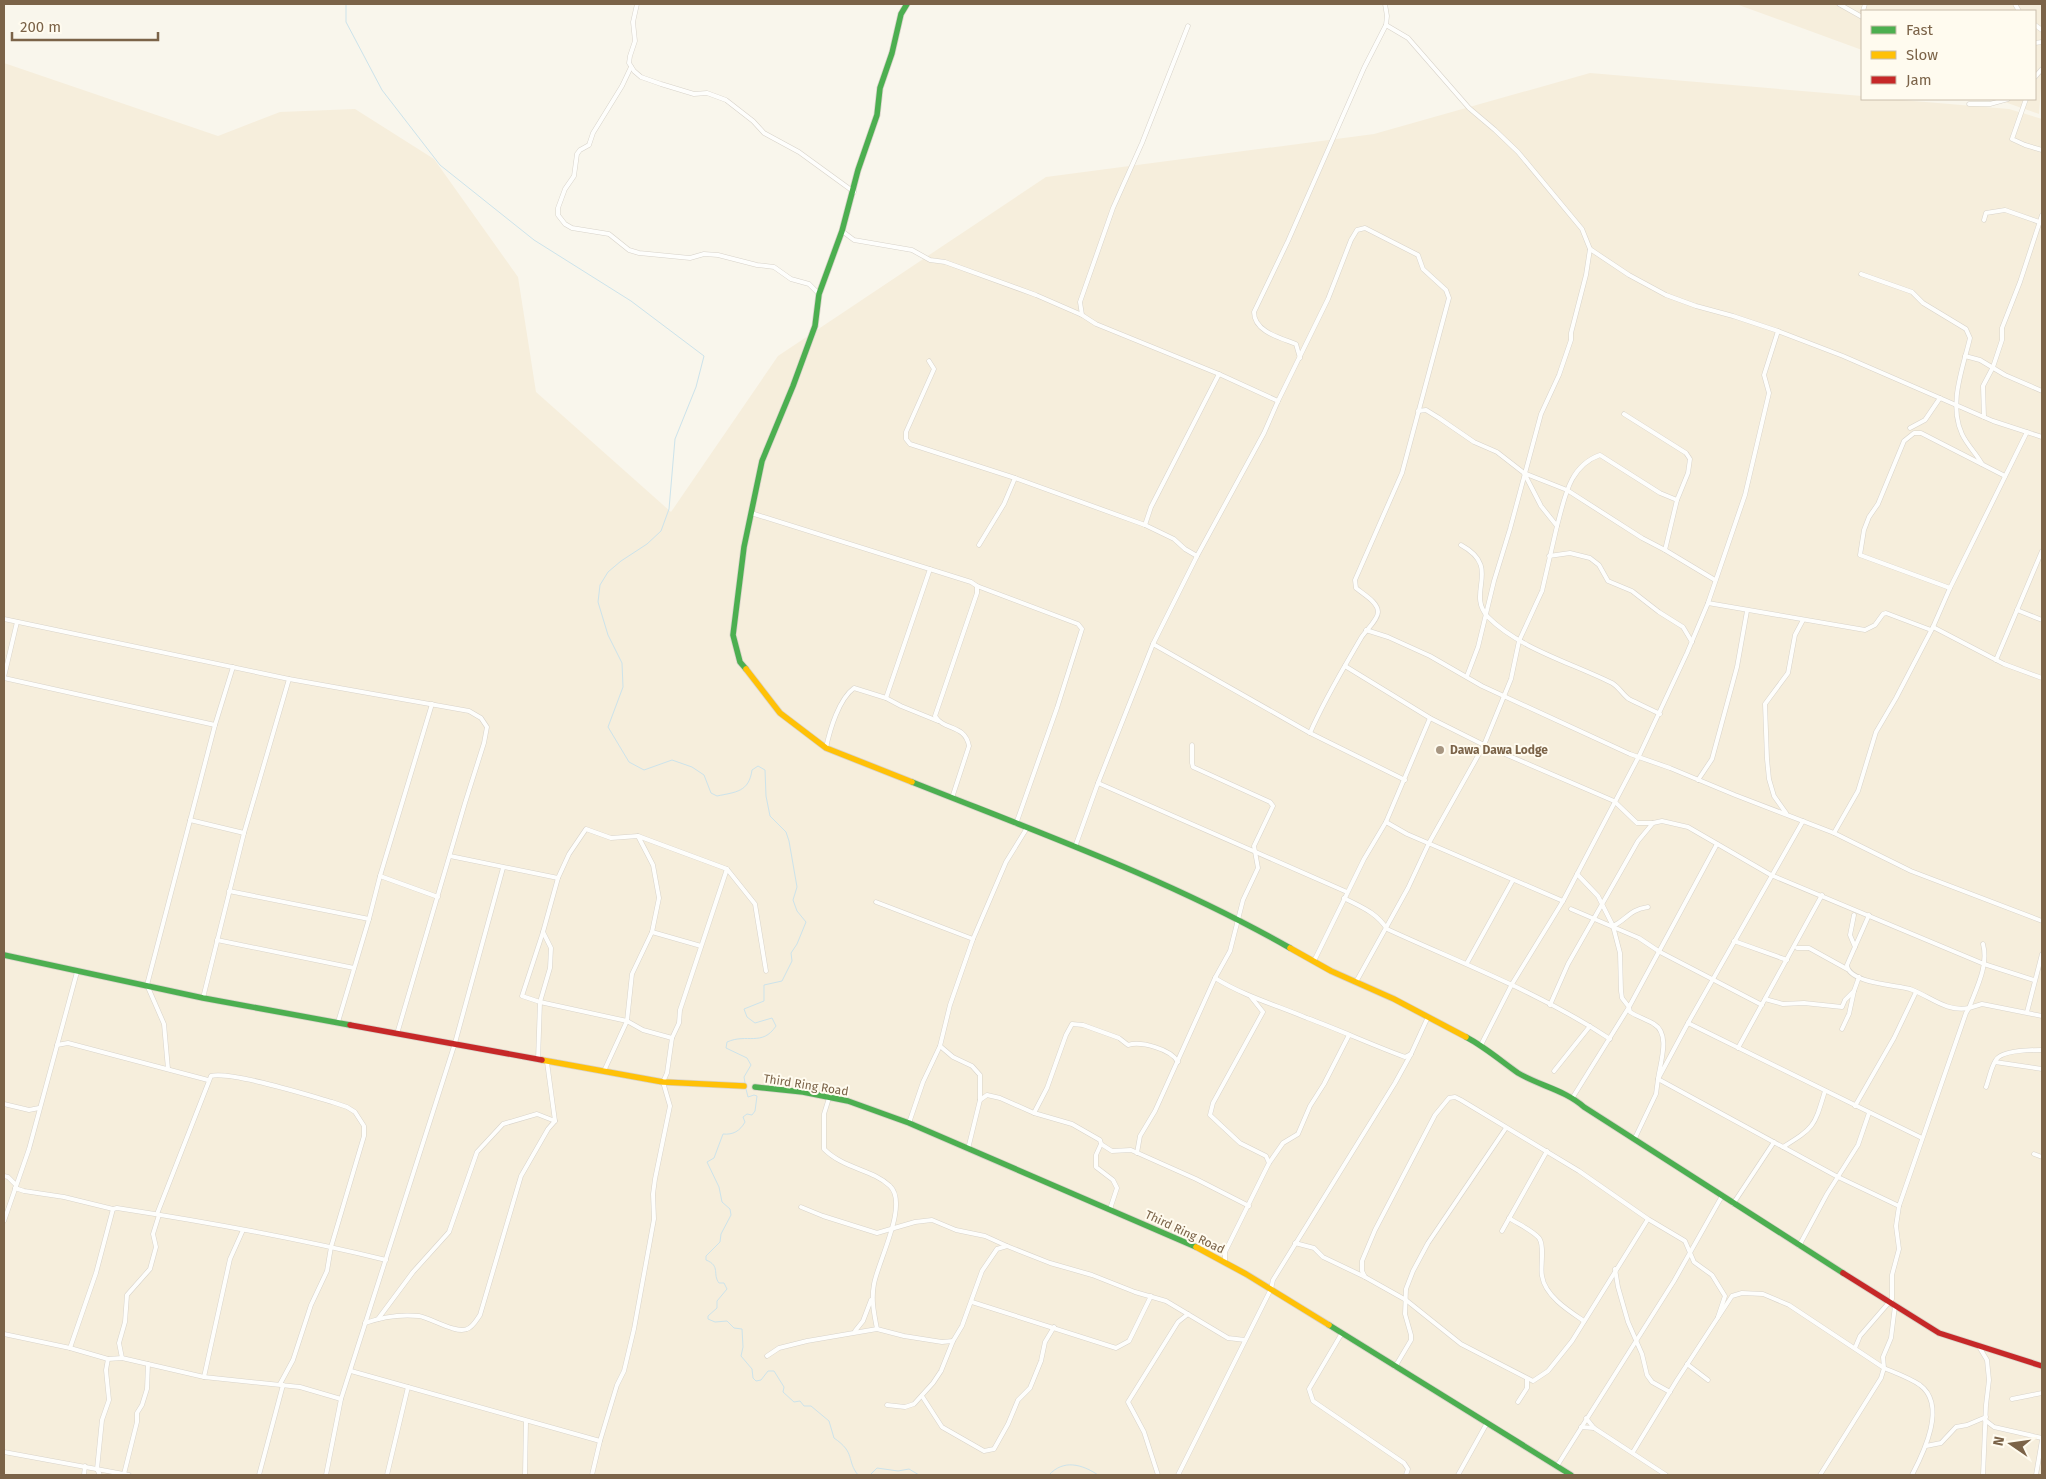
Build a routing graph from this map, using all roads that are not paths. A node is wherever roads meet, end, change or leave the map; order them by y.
1 (637, 4) edge
2 (907, 4) edge
3 (1385, 4) edge
4 (1839, 4) edge
5 (1861, 15) edge
6 (1386, 25) junction
7 (1188, 26) dead end
8 (630, 67) junction
9 (2004, 100) edge
10 (2026, 100) edge
11 (1969, 104) dead end
12 (2042, 150) edge
13 (854, 192) junction
14 (2042, 215) edge
15 (1984, 220) dead end
16 (2041, 223) edge
17 (842, 230) junction
18 (1590, 249) junction
19 (1861, 274) dead end
20 (818, 294) junction
21 (1082, 315) junction
22 (1778, 332) junction
23 (1965, 356) junction
24 (1300, 358) junction
25 (929, 361) dead end
26 (1993, 368) junction
27 (1219, 374) junction
28 (2042, 391) edge
29 (1940, 398) junction
30 (1278, 401) junction
31 (1957, 405) junction
32 (1418, 411) junction
33 (1624, 414) dead end
34 (1984, 417) junction
35 (1910, 428) dead end
36 (2027, 432) junction
37 (2042, 437) edge
38 (1982, 464) junction
39 (1524, 473) junction
40 (2005, 476) junction
41 (1015, 478) junction
42 (1567, 490) junction
43 (1677, 500) junction
44 (751, 513) junction
45 (1145, 525) junction
46 (1557, 526) junction
47 (979, 545) dead end
48 (1461, 545) dead end
49 (1665, 550) junction
50 (2042, 551) edge
51 (1197, 556) junction
52 (1549, 556) junction
53 (930, 569) junction
54 (1715, 580) junction
55 (977, 586) junction
56 (1950, 588) junction
57 (1708, 603) junction
58 (2017, 610) junction
59 (1747, 611) junction
60 (1486, 615) junction
61 (4, 619) edge
62 (1802, 620) junction
63 (2042, 620) edge
64 (17, 622) junction
65 (1932, 628) junction
66 (1366, 630) junction
67 (1519, 641) junction
68 (1692, 642) junction
69 (1154, 644) junction
70 (1996, 660) junction
71 (1345, 666) junction
72 (233, 667) junction
73 (1468, 676) junction
74 (4, 677) edge
75 (2042, 678) edge
76 (289, 679) junction
77 (1504, 696) junction
78 (886, 698) junction
79 (432, 704) junction
80 (1660, 714) junction
81 (1430, 718) junction
82 (939, 721) junction
83 (215, 726) junction
84 (1310, 733) junction
85 (1192, 745) dead end
86 (1484, 745) junction
87 (826, 748) junction
88 (1639, 756) junction
89 (1404, 780) junction
90 (1698, 780) junction
91 (1098, 783) junction
92 (952, 798) junction
93 (1614, 802) junction
94 (1788, 814) junction
95 (190, 820) junction
96 (1803, 821) junction
97 (1386, 822) junction
98 (1637, 823) junction
99 (1653, 823) junction
100 (1016, 824) junction
101 (1027, 828) junction
102 (1834, 833) junction
103 (244, 834) junction
104 (1644, 834) junction
105 (638, 836) junction
106 (1429, 843) junction
107 (1717, 844) junction
108 (1075, 847) junction
109 (1256, 852) junction
110 (450, 856) junction
111 (503, 868) junction
112 (727, 869) junction
113 (1577, 874) junction
114 (1771, 875) junction
115 (380, 876) junction
116 (558, 878) junction
117 (1513, 880) junction
118 (229, 891) junction
119 (1347, 892) junction
120 (1822, 895) junction
121 (438, 897) junction
122 (1344, 898) junction
123 (1563, 901) junction
124 (876, 902) dead end
125 (1601, 904) junction
126 (1648, 907) dead end
127 (1571, 909) dead end
128 (1854, 915) dead end
129 (1869, 915) junction
130 (369, 919) junction
131 (1239, 919) junction
132 (1592, 919) junction
133 (2042, 921) edge
134 (1613, 926) junction
135 (1386, 929) junction
136 (543, 932) junction
137 (652, 932) junction
138 (973, 939) junction
139 (217, 940) junction
140 (1734, 941) junction
141 (1983, 944) dead end
142 (702, 946) junction
143 (1796, 948) dead end
144 (1855, 948) junction
145 (1660, 952) junction
146 (2042, 954) edge
147 (4, 955) edge
148 (1786, 960) junction
149 (1314, 961) junction
150 (1467, 963) junction
151 (1984, 964) junction
152 (354, 968) junction
153 (1847, 970) junction
154 (766, 971) dead end
155 (77, 972) junction
156 (1859, 977) junction
157 (1215, 978) junction
158 (1712, 980) junction
159 (2034, 980) junction
160 (1356, 982) junction
161 (1512, 984) junction
162 (147, 985) junction
163 (1854, 991) junction
164 (1916, 992) junction
165 (1250, 997) junction
166 (203, 998) junction
167 (1765, 999) junction
168 (540, 1002) junction
169 (1550, 1004) junction
170 (1762, 1005) junction
171 (1629, 1007) junction
172 (1969, 1008) junction
173 (2027, 1012) junction
174 (2042, 1016) edge
175 (1428, 1017) junction
176 (627, 1021) junction
177 (338, 1022) junction
178 (1688, 1023) junction
179 (1590, 1026) junction
180 (1842, 1029) dead end
181 (397, 1034) junction
182 (1349, 1035) junction
183 (672, 1038) junction
184 (1610, 1039) junction
185 (455, 1043) junction
186 (57, 1045) junction
187 (1481, 1045) junction
188 (940, 1046) junction
189 (1738, 1048) junction
190 (2042, 1050) edge
191 (1411, 1054) junction
192 (538, 1060) junction
193 (547, 1062) junction
194 (1178, 1062) junction
195 (1994, 1062) junction
196 (168, 1069) junction
197 (2042, 1069) edge
198 (604, 1071) junction
199 (1554, 1071) dead end
200 (1658, 1079) junction
201 (208, 1080) junction
202 (663, 1082) junction
203 (744, 1086) joint
204 (755, 1087) joint
205 (1986, 1087) dead end
206 (1825, 1091) junction
207 (1573, 1097) junction
208 (830, 1098) junction
209 (980, 1100) junction
210 (4, 1104) edge
211 (1855, 1106) junction
212 (39, 1108) junction
213 (1034, 1112) junction
214 (1869, 1113) junction
215 (554, 1122) junction
216 (909, 1123) junction
217 (1506, 1128) junction
218 (1636, 1138) junction
219 (1922, 1138) junction
220 (1774, 1142) junction
221 (1101, 1144) junction
222 (1783, 1147) junction
223 (968, 1149) junction
224 (1547, 1151) junction
225 (1137, 1154) junction
226 (2034, 1154) dead end
227 (2042, 1157) edge
228 (1269, 1163) junction
229 (4, 1176) edge
230 (1838, 1177) junction
231 (16, 1186) junction
232 (1722, 1196) junction
233 (1733, 1204) junction
234 (1249, 1206) junction
235 (1899, 1206) junction
236 (800, 1207) dead end
237 (113, 1209) junction
238 (1110, 1209) junction
239 (158, 1214) junction
240 (1509, 1218) junction
241 (1648, 1219) junction
242 (4, 1221) edge
243 (892, 1227) junction
244 (244, 1230) junction
245 (1502, 1231) dead end
246 (1698, 1238) junction
247 (1685, 1241) junction
248 (999, 1242) junction
249 (1295, 1243) junction
250 (1007, 1246) junction
251 (1799, 1246) junction
252 (331, 1247) junction
253 (998, 1248) junction
254 (1690, 1252) junction
255 (386, 1260) junction
256 (1225, 1261) junction
257 (1616, 1269) junction
258 (1365, 1277) junction
259 (1607, 1284) junction
260 (1618, 1287) junction
261 (1271, 1289) junction
262 (1150, 1296) junction
263 (872, 1300) junction
264 (1406, 1300) junction
265 (972, 1302) junction
266 (1893, 1304) junction
267 (1188, 1314) junction
268 (1718, 1317) junction
269 (378, 1319) junction
270 (1584, 1321) junction
271 (365, 1323) junction
272 (1054, 1327) junction
273 (877, 1329) junction
274 (848, 1333) junction
275 (1342, 1333) junction
276 (4, 1334) edge
277 (1245, 1340) junction
278 (953, 1341) junction
279 (1636, 1341) junction
280 (1978, 1346) junction
281 (70, 1348) junction
282 (1855, 1348) junction
283 (1993, 1350) junction
284 (768, 1356) dead end
285 (122, 1358) junction
286 (108, 1359) junction
287 (1987, 1360) junction
288 (148, 1364) junction
289 (1688, 1364) junction
290 (2042, 1366) edge
291 (1395, 1367) junction
292 (1884, 1368) junction
293 (351, 1371) junction
294 (204, 1377) junction
295 (1527, 1379) junction
296 (1708, 1380) dead end
297 (282, 1384) junction
298 (408, 1387) junction
299 (1670, 1392) junction
300 (2042, 1393) edge
301 (922, 1396) junction
302 (341, 1399) junction
303 (2012, 1399) dead end
304 (1518, 1402) dead end
305 (887, 1405) dead end
306 (1586, 1418) junction
307 (1986, 1418) junction
308 (526, 1420) junction
309 (1487, 1423) junction
310 (1581, 1427) junction
311 (1994, 1427) junction
312 (1594, 1428) junction
313 (1985, 1430) junction
314 (2042, 1439) edge
315 (600, 1441) junction
316 (1926, 1446) junction
317 (4, 1452) edge
318 (1633, 1452) junction
319 (85, 1466) junction
320 (1557, 1466) junction
321 (97, 1469) junction
322 (84, 1475) edge
323 (100, 1475) edge
324 (127, 1475) edge
325 (259, 1475) edge
326 (326, 1475) edge
327 (386, 1475) edge
328 (525, 1475) edge
329 (592, 1475) edge
330 (1158, 1475) edge
331 (1178, 1475) edge
332 (1406, 1475) edge
333 (1458, 1475) edge
334 (1571, 1475) edge
335 (1666, 1475) edge
336 (1820, 1475) edge
337 (1912, 1475) edge
338 (1984, 1475) edge
339 (2036, 1475) edge

1 - 8 street
2 - 13 street
3 - 6 street
4 - 5 street
6 - 18 street
6 - 24 street
7 - 21 street
8 - 13 street
8 - 20 street
9 - 11 street
10 - 12 street
13 - 17 street
14 - 16 street
15 - 16 street
16 - 26 street
17 - 20 street
17 - 21 street
18 - 22 street
18 - 39 street
19 - 23 street
20 - 44 street
21 - 27 street
22 - 29 street
22 - 54 street
23 - 26 street
23 - 31 street
24 - 30 street
24 - 32 street
25 - 41 street
26 - 28 street
26 - 34 street
27 - 30 street
27 - 45 street
29 - 31 street
29 - 35 street
30 - 51 street
31 - 34 street
31 - 38 street
32 - 39 street
32 - 66 street
33 - 43 street
34 - 36 street
36 - 37 street
36 - 40 street
38 - 40 street
38 - 56 street
39 - 42 street
39 - 46 street
39 - 60 street
40 - 56 street
41 - 45 street
41 - 47 street
42 - 43 street
42 - 46 street
42 - 49 street
43 - 49 street
44 - 53 street
44 - 87 street
45 - 51 street
46 - 52 street
48 - 60 street
49 - 54 street
50 - 58 street
51 - 69 street
52 - 67 street
52 - 68 street
53 - 55 street
53 - 78 street
54 - 57 street
55 - 82 street
55 - 100 street
56 - 65 street
57 - 59 street
57 - 68 street
58 - 63 street
58 - 70 street
59 - 62 street
59 - 90 street
60 - 67 street
60 - 73 street
61 - 64 street
62 - 65 street
62 - 94 street
64 - 72 street
64 - 74 street
65 - 70 street
65 - 102 street
66 - 71 street
66 - 73 street
67 - 77 street
67 - 80 street
68 - 80 street
69 - 84 street
69 - 91 street
70 - 75 street
71 - 81 street
71 - 84 street
72 - 76 street
72 - 83 street
73 - 77 street
74 - 83 street
76 - 79 street
76 - 103 street
77 - 86 street
77 - 88 street
78 - 82 street
78 - 87 street
79 - 110 street
79 - 115 street
80 - 88 street
81 - 86 street
81 - 89 street
82 - 92 street
83 - 95 street
84 - 89 street
85 - 109 street
86 - 93 street
86 - 106 street
87 - 92 street
88 - 90 street
88 - 93 street
89 - 97 street
90 - 94 street
91 - 108 street
91 - 109 street
92 - 100 street
93 - 98 street
93 - 113 street
94 - 96 street
95 - 103 street
95 - 162 street
96 - 102 street
96 - 114 street
97 - 106 street
97 - 119 street
98 - 99 street
98 - 104 street
99 - 104 street
99 - 107 street
100 - 101 street
101 - 108 street
101 - 138 street
102 - 133 street
103 - 118 street
104 - 125 street
105 - 112 street
105 - 116 street
105 - 137 street
106 - 117 street
106 - 135 street
107 - 114 street
107 - 145 street
108 - 131 street
109 - 119 street
109 - 131 street
110 - 111 street
110 - 121 street
111 - 116 street
111 - 185 street
112 - 142 street
112 - 154 street
113 - 123 street
113 - 125 street
114 - 120 street
114 - 140 street
115 - 121 street
115 - 130 street
116 - 136 street
117 - 123 street
117 - 150 street
118 - 130 street
118 - 139 street
119 - 122 street
120 - 129 street
120 - 148 street
121 - 181 street
122 - 135 street
122 - 149 street
123 - 161 street
124 - 138 street
125 - 132 street
125 - 134 street
126 - 134 street
127 - 132 street
128 - 144 street
129 - 144 street
129 - 151 street
130 - 152 street
131 - 149 street
131 - 157 street
132 - 134 street
132 - 169 street
134 - 145 street
134 - 171 street
135 - 150 street
135 - 160 street
136 - 168 street
136 - 168 street
137 - 142 street
137 - 176 street
138 - 188 street
139 - 152 street
139 - 166 street
140 - 148 street
140 - 158 street
141 - 151 street
142 - 183 street
143 - 153 street
144 - 153 street
145 - 158 street
145 - 171 street
146 - 159 street
147 - 155 street
148 - 167 street
149 - 160 street
150 - 161 street
151 - 159 street
151 - 172 street
152 - 177 street
153 - 156 street
155 - 162 street
155 - 186 street
156 - 163 street
156 - 164 street
157 - 165 street
157 - 194 street
158 - 170 street
158 - 178 street
159 - 173 street
160 - 175 street
161 - 169 street
161 - 187 street
162 - 166 street
162 - 196 street
163 - 167 street
163 - 180 street
164 - 172 street
164 - 211 street
165 - 182 street
165 - 228 street
166 - 177 street
167 - 170 street
168 - 176 street
168 - 192 street
169 - 179 street
170 - 189 street
171 - 184 street
171 - 200 street
172 - 173 street
172 - 219 street
173 - 174 street
175 - 187 street
175 - 191 street
176 - 183 street
176 - 198 street
177 - 181 street
178 - 189 street
178 - 200 street
179 - 184 street
179 - 199 street
181 - 185 street
182 - 191 street
182 - 228 street
183 - 202 street
184 - 207 street
185 - 192 street
185 - 255 street
186 - 196 street
186 - 212 street
187 - 207 street
188 - 209 street
188 - 216 street
189 - 206 street
190 - 195 street
191 - 249 street
192 - 193 street
193 - 198 street
193 - 215 street
194 - 213 street
194 - 225 street
195 - 197 street
195 - 205 street
196 - 201 street
198 - 202 street
200 - 218 street
200 - 220 street
201 - 239 street
201 - 252 street
202 - 203 street
202 - 315 street
203 - 204 street
204 - 208 street, Third Ring Road
206 - 211 street
206 - 222 street
207 - 218 street
208 - 216 street, Third Ring Road
208 - 243 street
209 - 213 street
209 - 223 street
210 - 212 street
211 - 214 street
212 - 231 street
213 - 221 street
214 - 219 street
214 - 230 street
215 - 269 street
215 - 269 street
216 - 223 street, Third Ring Road
217 - 224 street
217 - 258 street
217 - 264 street
218 - 232 street
219 - 235 street
220 - 222 street
220 - 233 street
221 - 225 street
221 - 238 street
222 - 230 street
223 - 238 street, Third Ring Road
224 - 240 street
224 - 241 street
225 - 234 street
226 - 227 street
228 - 234 street
229 - 231 street
230 - 235 street
230 - 251 street
231 - 237 street
231 - 242 street
232 - 233 street
232 - 246 street
233 - 251 street
234 - 256 street
235 - 266 street
236 - 243 street
237 - 239 street
237 - 281 street
238 - 256 street, Third Ring Road
239 - 244 street
239 - 285 street
240 - 245 street
240 - 270 street
241 - 247 street
241 - 257 street
243 - 248 street
243 - 263 street
244 - 252 street
244 - 294 street
246 - 247 street
246 - 254 street
247 - 254 street
248 - 250 street
248 - 253 street
249 - 258 street
249 - 261 street
250 - 253 street
250 - 262 street
251 - 266 street
252 - 255 street
252 - 297 street
253 - 265 street
254 - 268 street
254 - 279 street
255 - 271 street
256 - 261 street, Third Ring Road
257 - 259 street
257 - 260 street
258 - 264 street
259 - 260 street
259 - 270 street
260 - 279 street
261 - 275 street, Third Ring Road
261 - 277 street
262 - 267 street
262 - 272 street
263 - 273 street
263 - 274 street
264 - 291 street
264 - 295 street
265 - 272 street
265 - 278 street
266 - 280 street
266 - 282 street
266 - 292 street
267 - 277 street
267 - 330 street
268 - 282 street
268 - 289 street
269 - 271 street
270 - 295 street
271 - 293 street
272 - 301 street
273 - 274 street
273 - 278 street
274 - 284 street
275 - 291 street, Third Ring Road
275 - 332 street
276 - 281 street
277 - 331 street
278 - 301 street
279 - 299 street
279 - 306 street
280 - 283 street
280 - 287 street
281 - 286 street
282 - 292 street
283 - 287 street
283 - 290 street
285 - 286 street
285 - 288 street
286 - 321 street
287 - 307 street
288 - 294 street
288 - 324 street
289 - 296 street
289 - 299 street
291 - 309 street, Third Ring Road
292 - 316 street
292 - 336 street
293 - 298 street
293 - 302 street
294 - 297 street
295 - 304 street
297 - 302 street
297 - 325 street
298 - 308 street
298 - 327 street
299 - 318 street
300 - 303 street
301 - 305 street
302 - 326 street
306 - 310 street
306 - 312 street
307 - 311 street
307 - 313 street
307 - 316 street
308 - 315 street
308 - 328 street
309 - 320 street, Third Ring Road
309 - 333 street
310 - 312 street
310 - 320 street
311 - 313 street
311 - 314 street
312 - 318 street
313 - 338 street
314 - 339 street
315 - 329 street
316 - 337 street
317 - 319 street
318 - 335 street
319 - 321 street
319 - 322 street
320 - 334 street, Third Ring Road
321 - 323 street
321 - 324 street

